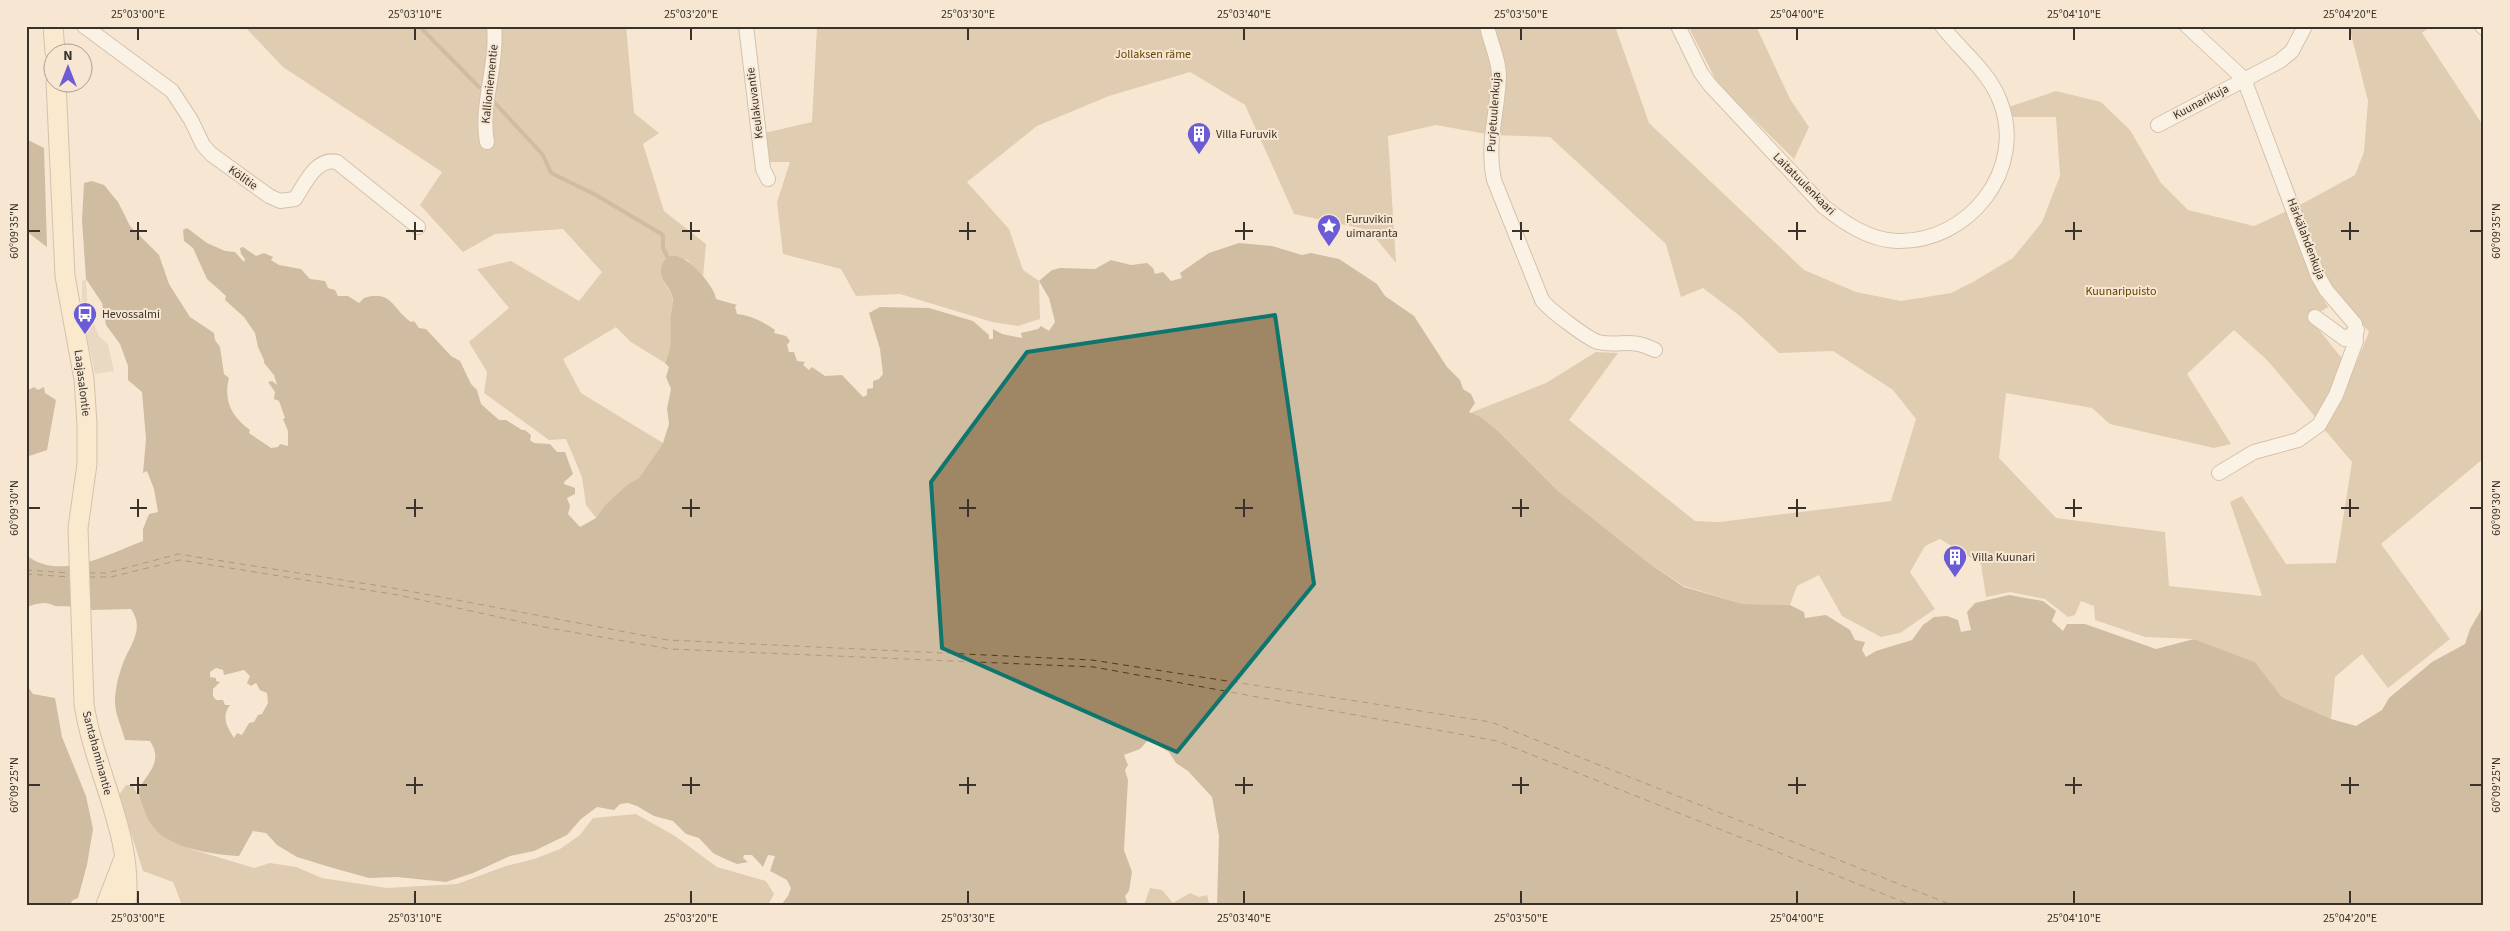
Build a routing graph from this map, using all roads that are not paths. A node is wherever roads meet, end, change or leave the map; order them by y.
1 (53, 26) edge
2 (84, 26) edge
3 (494, 26) edge
4 (746, 26) edge
5 (1487, 26) edge
6 (1678, 26) edge
7 (1942, 26) edge
8 (2187, 26) edge
9 (2305, 26) edge
10 (54, 42) edge
11 (2244, 78) junction
12 (56, 92) edge
13 (2158, 125) dead end
14 (487, 142) dead end
15 (768, 178) dead end
16 (418, 228) dead end
17 (2314, 317) dead end
18 (2357, 330) junction
19 (1655, 350) dead end
20 (2219, 473) dead end
21 (81, 646) joint
22 (124, 858) junction
23 (106, 905) edge
24 (126, 905) edge

1 - 10 main road
2 - 16 street, Kölitie
3 - 14 street, Kallioniementie
4 - 15 street, Keulakuvantie
5 - 19 street, Purjetuulenkuja
6 - 7 street, Laitatuulenkaari
8 - 11 street
9 - 11 street, Kuunarikuja
11 - 13 street, Kuunarikuja
11 - 18 street, Härkälahdenkuja
12 - 21 main road, Laajasalontie
17 - 18 street
18 - 20 street
21 - 22 main road, Santahaminantie
22 - 23 main road
22 - 24 main road, Santahaminantie

